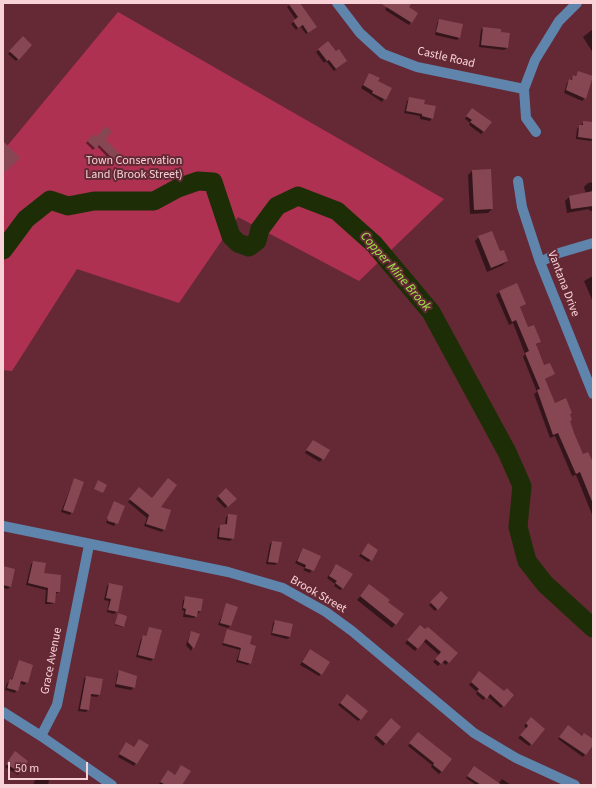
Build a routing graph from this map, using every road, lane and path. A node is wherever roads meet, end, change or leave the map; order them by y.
1 (337, 3) edge
2 (577, 3) edge
3 (524, 89) junction
4 (536, 132) dead end
5 (518, 181) dead end
6 (593, 243) edge
7 (540, 262) junction
8 (593, 394) edge
9 (3, 526) edge
10 (89, 545) junction
11 (3, 712) edge
12 (41, 736) junction
13 (112, 785) edge
14 (575, 785) edge

1 - 3 street, Castle Road
2 - 3 street
3 - 4 street
5 - 7 street, Vantana Drive
6 - 7 street
7 - 8 street, Vantana Drive
9 - 10 street, Brook Street
10 - 12 street, Grace Avenue
10 - 14 street, Brook Street
11 - 12 street
12 - 13 street

